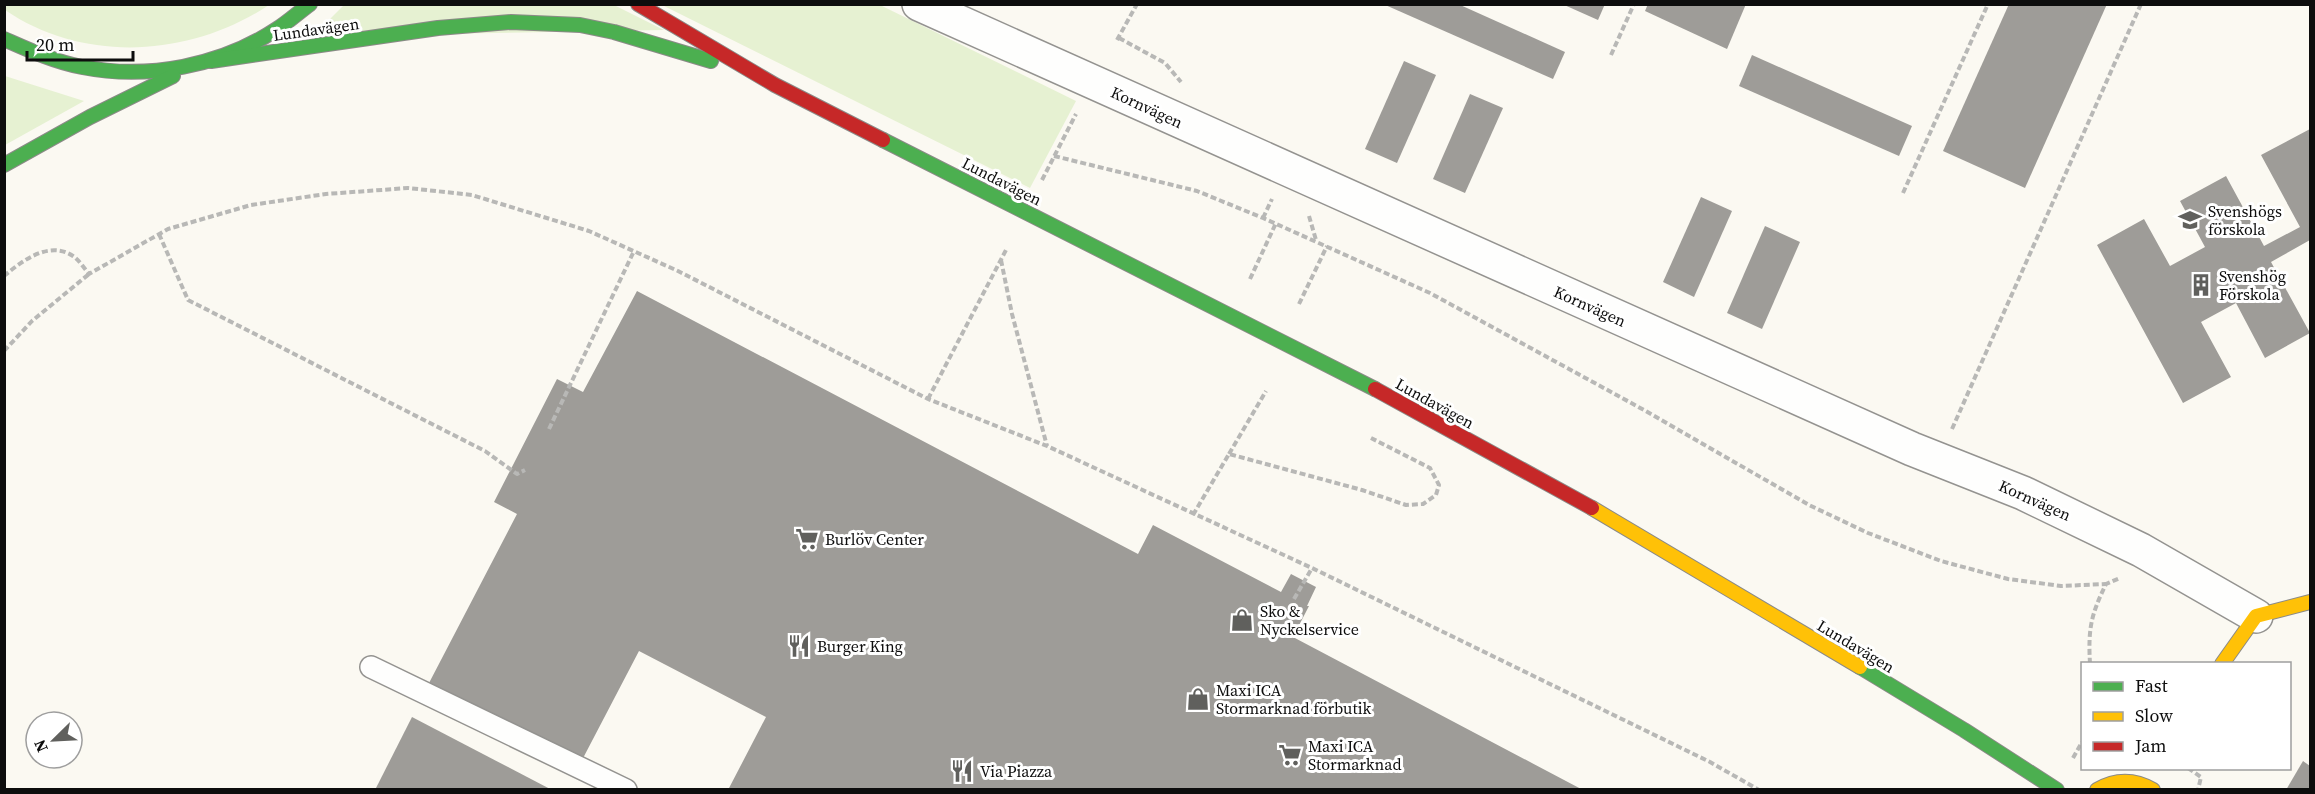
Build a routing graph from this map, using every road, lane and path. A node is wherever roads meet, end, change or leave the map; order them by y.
1 (310, 4) edge
2 (638, 4) edge
3 (919, 4) edge
4 (1137, 4) edge
5 (1634, 4) edge
6 (1988, 4) edge
7 (2141, 4) edge
8 (4, 39) edge
9 (1611, 55) dead end
10 (211, 61) junction
11 (1165, 63) dead end
12 (193, 66) junction
13 (775, 85) junction
14 (1076, 114) dead end
15 (1054, 156) junction
16 (4, 165) edge
17 (1042, 180) dead end
18 (1903, 193) dead end
19 (1269, 205) dead end
20 (1263, 218) junction
21 (1276, 223) junction
22 (159, 234) junction
23 (1327, 246) junction
24 (1006, 250) dead end
25 (634, 251) junction
26 (1001, 260) junction
27 (89, 274) junction
28 (4, 276) edge
29 (1250, 279) dead end
30 (1299, 304) dead end
31 (4, 351) edge
32 (1266, 391) dead end
33 (928, 399) junction
34 (549, 429) dead end
35 (1371, 438) dead end
36 (1047, 447) junction
37 (1229, 454) junction
38 (1939, 459) junction
39 (525, 470) dead end
40 (1193, 514) junction
41 (1312, 568) junction
42 (2127, 575) dead end
43 (2106, 584) junction
44 (1294, 598) dead end
45 (2310, 602) edge
46 (2256, 616) junction
47 (2090, 662) edge
48 (2223, 662) edge
49 (371, 667) dead end
50 (2191, 770) edge
51 (2152, 785) edge
52 (626, 789) edge
53 (1759, 789) edge
54 (2057, 789) edge
55 (2097, 789) edge
56 (2198, 789) edge

1 - 10 main road, Lundavägen
2 - 13 main road, Lundavägen
3 - 38 street, Kornvägen
4 - 11 path
5 - 9 path
6 - 18 path
7 - 38 path
8 - 12 main road, Lundavägen
10 - 12 main road, Lundavägen
10 - 13 main road, Lundavägen
12 - 16 main road
13 - 54 main road, Lundavägen
14 - 15 path
15 - 17 path
15 - 20 path
19 - 20 path
20 - 21 path
21 - 23 path
21 - 29 path
22 - 25 path
22 - 27 path
22 - 39 path
23 - 30 path
23 - 43 path
24 - 26 path
25 - 33 path
25 - 34 path
26 - 33 path
26 - 36 path
27 - 28 path
27 - 31 path
32 - 37 path
33 - 36 path
35 - 37 path
36 - 40 path
37 - 40 path
38 - 46 street, Kornvägen
40 - 41 path
41 - 44 path
41 - 53 path
42 - 43 path
43 - 47 path
45 - 46 main road
46 - 48 main road
49 - 52 lane
50 - 56 path
51 - 55 main road

